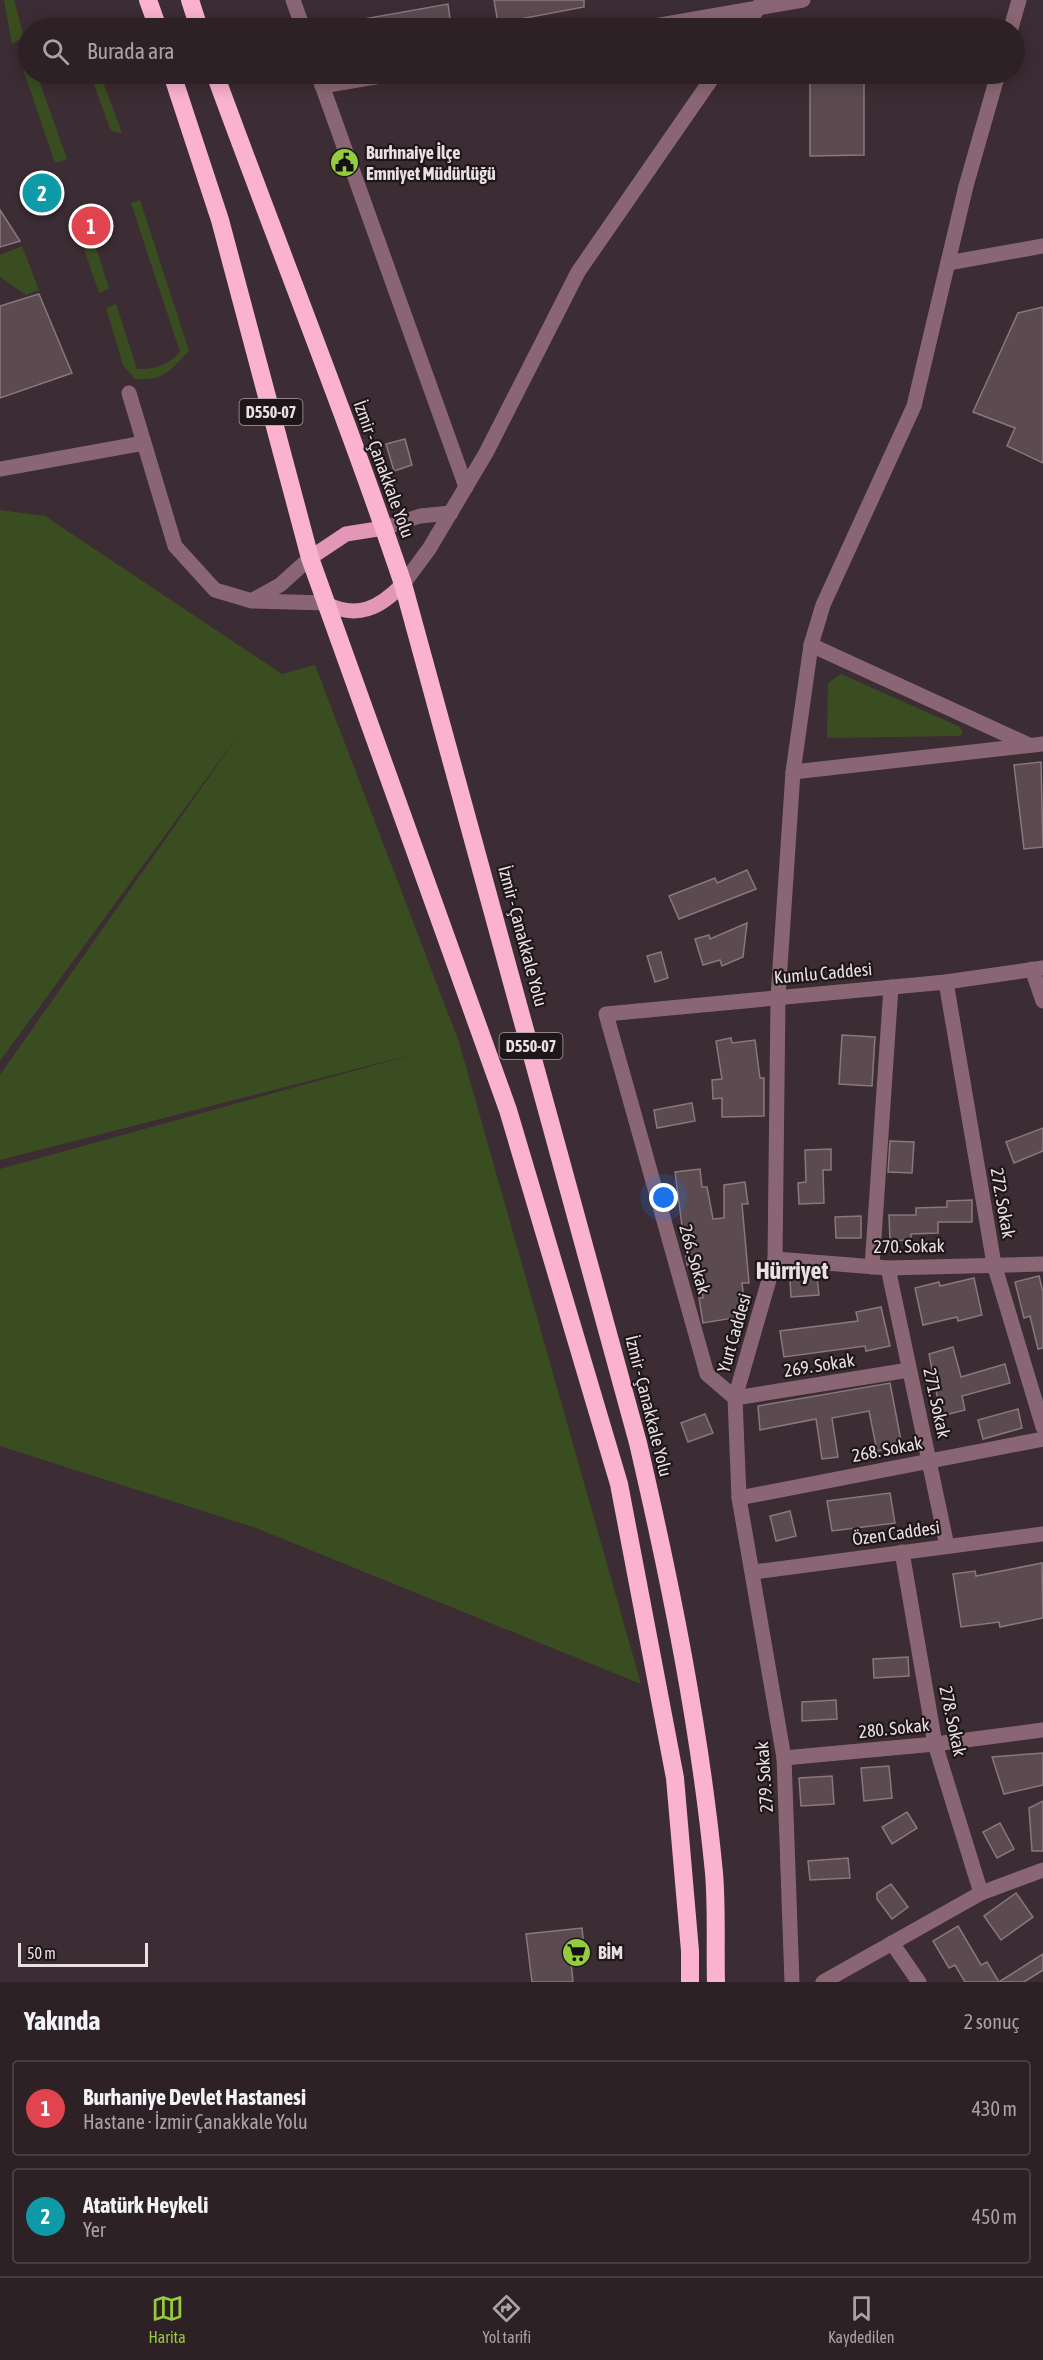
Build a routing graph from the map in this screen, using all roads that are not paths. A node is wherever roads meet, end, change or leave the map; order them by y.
1 (148, 0) edge
2 (190, 0) edge
3 (293, 0) edge
4 (802, 0) edge
5 (1019, 0) edge
6 (761, 4) edge
7 (154, 18) edge
8 (196, 18) edge
9 (299, 18) edge
10 (692, 18) edge
11 (752, 18) edge
12 (1014, 18) edge
13 (176, 84) edge
14 (219, 84) edge
15 (321, 84) edge
16 (708, 84) edge
17 (995, 84) edge
18 (1043, 246) edge
19 (948, 263) junction
20 (129, 393) dead end
21 (144, 443) junction
22 (0, 469) edge
23 (466, 487) junction
24 (451, 513) junction
25 (384, 528) junction
26 (310, 558) junction
27 (403, 584) junction
28 (252, 601) junction
29 (325, 603) junction
30 (811, 645) junction
31 (1036, 745) edge
32 (793, 772) junction
33 (1038, 969) edge
34 (946, 982) junction
35 (891, 987) junction
36 (778, 997) junction
37 (1043, 1001) edge
38 (606, 1014) joint
39 (775, 1259) junction
40 (994, 1264) junction
41 (1043, 1264) edge
42 (872, 1267) junction
43 (888, 1268) junction
44 (909, 1370) junction
45 (735, 1398) junction
46 (1043, 1427) edge
47 (1043, 1439) edge
48 (929, 1461) junction
49 (739, 1498) junction
50 (1043, 1534) edge
51 (947, 1546) junction
52 (902, 1552) junction
53 (754, 1572) junction
54 (1043, 1730) edge
55 (935, 1744) junction
56 (784, 1758) junction
57 (1041, 1875) edge
58 (981, 1893) junction
59 (892, 1943) junction
60 (690, 1982) edge
61 (716, 1982) edge
62 (792, 1982) edge
63 (823, 1982) edge
64 (919, 1982) edge

1 - 7 highway
2 - 8 highway
3 - 9 street
4 - 6 street
5 - 12 street
6 - 10 street
6 - 11 street
13 - 26 highway, D550-07
14 - 25 highway, İzmir - Çanakkale Yolu / D550-07
15 - 23 street
16 - 23 street
17 - 19 street, Yurt Caddesi
18 - 19 street
19 - 30 street, Yurt Caddesi
20 - 21 street
21 - 22 street
21 - 28 street
23 - 24 street
24 - 25 street
24 - 27 street
25 - 26 main road
25 - 27 highway, İzmir - Çanakkale Yolu / D550-07
26 - 28 street
26 - 29 highway, D550-07
27 - 29 main road
27 - 61 highway, İzmir - Çanakkale Yolu / D550-07
28 - 29 street
29 - 60 highway, D550-07
30 - 31 street
30 - 32 street, Yurt Caddesi
31 - 32 street
32 - 36 street, Yurt Caddesi
33 - 34 street, Kumlu Caddesi
33 - 37 street
34 - 35 street, Kumlu Caddesi
34 - 40 street, 272. Sokak
35 - 36 street, Kumlu Caddesi
35 - 42 street
36 - 38 street, Kumlu Caddesi
36 - 39 street, Yurt Caddesi
38 - 45 street, 266. Sokak
39 - 42 street, 270. Sokak
39 - 45 street, Yurt Caddesi
40 - 41 street, 270. Sokak
40 - 43 street, 270. Sokak
40 - 46 street, 272. Sokak
42 - 43 street, 270. Sokak
43 - 44 street, 271. Sokak
44 - 45 street, 269. Sokak
44 - 48 street, 271. Sokak
45 - 49 street, Yurt Caddesi
47 - 48 street, 268. Sokak
48 - 49 street, 268. Sokak
48 - 51 street, 271. Sokak
49 - 53 street, Yurt Caddesi
50 - 51 street, Özen Caddesi
51 - 52 street, Özen Caddesi
52 - 53 street, Özen Caddesi
52 - 55 street, 278. Sokak
53 - 56 street, 279. Sokak
54 - 55 street, 280. Sokak
55 - 56 street, 280. Sokak
55 - 58 street, 278. Sokak
56 - 62 street, 279. Sokak
57 - 58 street
58 - 59 street
59 - 63 street
59 - 64 street

